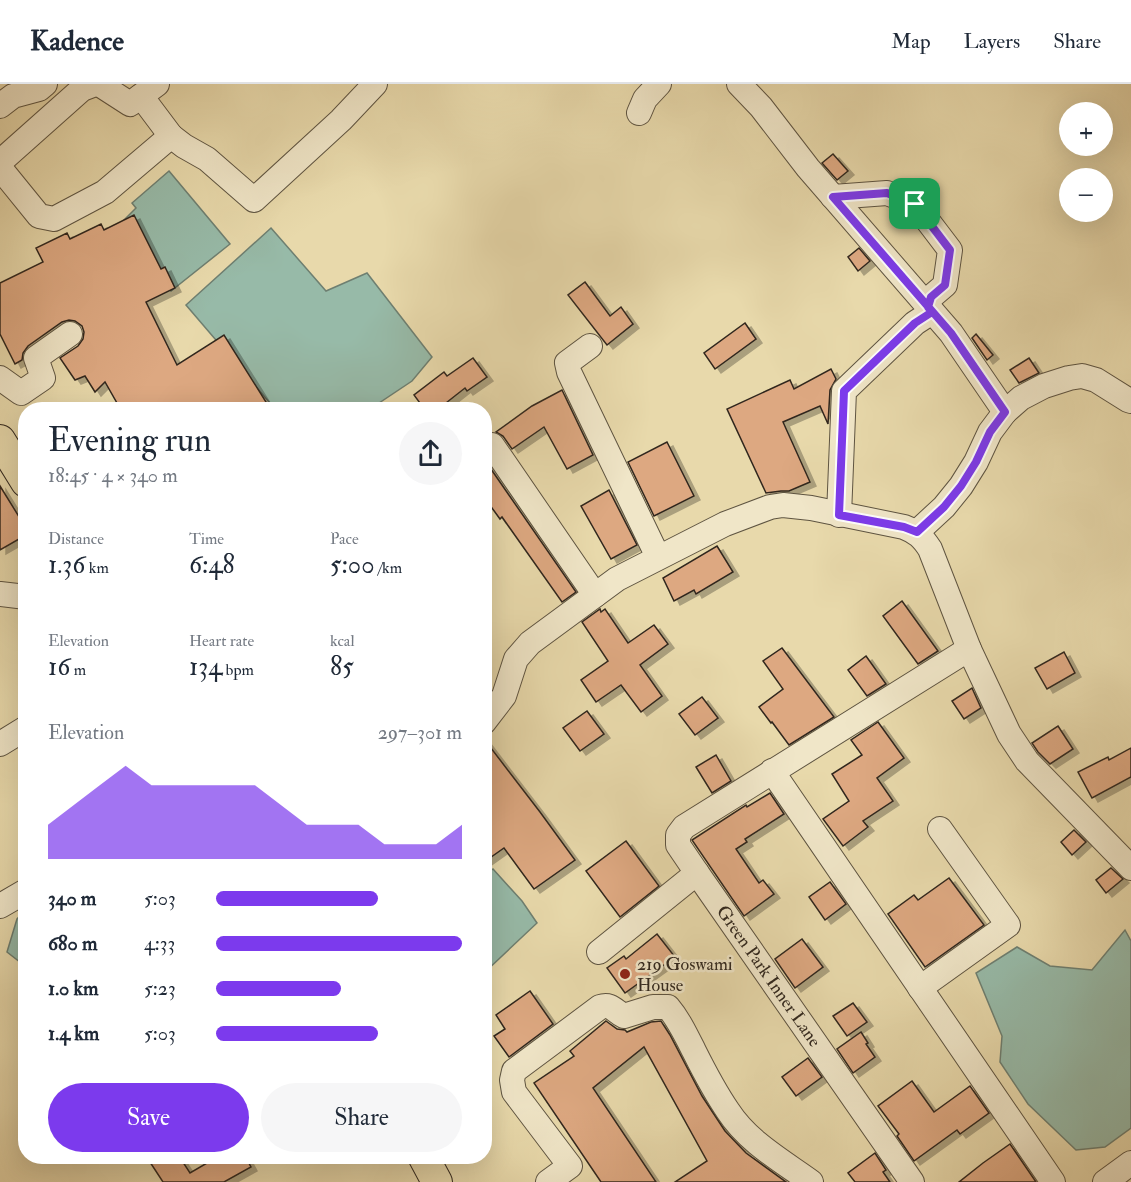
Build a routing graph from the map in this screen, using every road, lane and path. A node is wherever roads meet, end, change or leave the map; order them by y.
1 (45, 84) edge
2 (95, 84) edge
3 (99, 84) edge
4 (375, 84) edge
5 (659, 84) edge
6 (739, 84) edge
7 (149, 90) edge
8 (0, 106) edge
9 (639, 113) dead end
10 (171, 136) junction
11 (0, 162) edge
12 (0, 168) edge
13 (833, 197) junction
14 (930, 309) junction
15 (70, 334) dead end
16 (590, 346) dead end
17 (0, 378) edge
18 (1131, 401) edge
19 (1005, 412) junction
20 (0, 440) edge
21 (492, 445) dead end
22 (18, 469) edge
23 (839, 515) junction
24 (917, 532) junction
25 (658, 557) junction
26 (0, 594) edge
27 (595, 595) junction
28 (18, 596) edge
29 (969, 649) junction
30 (492, 712) edge
31 (18, 733) edge
32 (0, 744) edge
33 (772, 771) junction
34 (940, 830) dead end
35 (1131, 868) edge
36 (697, 873) junction
37 (18, 896) edge
38 (0, 906) edge
39 (599, 952) dead end
40 (920, 988) junction
41 (1131, 1163) edge
42 (427, 1164) edge
43 (576, 1174) edge
44 (437, 1182) edge
45 (548, 1182) edge
46 (811, 1182) edge
47 (912, 1182) edge
48 (1053, 1182) edge
49 (1105, 1182) edge

1 - 8 street
2 - 11 street
3 - 7 street
4 - 10 street
5 - 9 street
6 - 13 street
7 - 10 street
10 - 12 street
13 - 14 street
13 - 14 street
14 - 19 street
14 - 23 street
15 - 17 street
16 - 25 street
18 - 19 street
19 - 24 street
20 - 22 main road
21 - 27 street
23 - 24 street
23 - 25 street
24 - 29 street
25 - 27 street
26 - 28 street
27 - 30 street
29 - 33 street
29 - 35 street
31 - 32 street
33 - 36 street, Green Park Inner Lane
33 - 40 street
34 - 40 street
36 - 39 street
36 - 47 street, Green Park Inner Lane
37 - 38 street
40 - 48 street
41 - 49 street
42 - 44 main road
43 - 45 street
43 - 46 street

